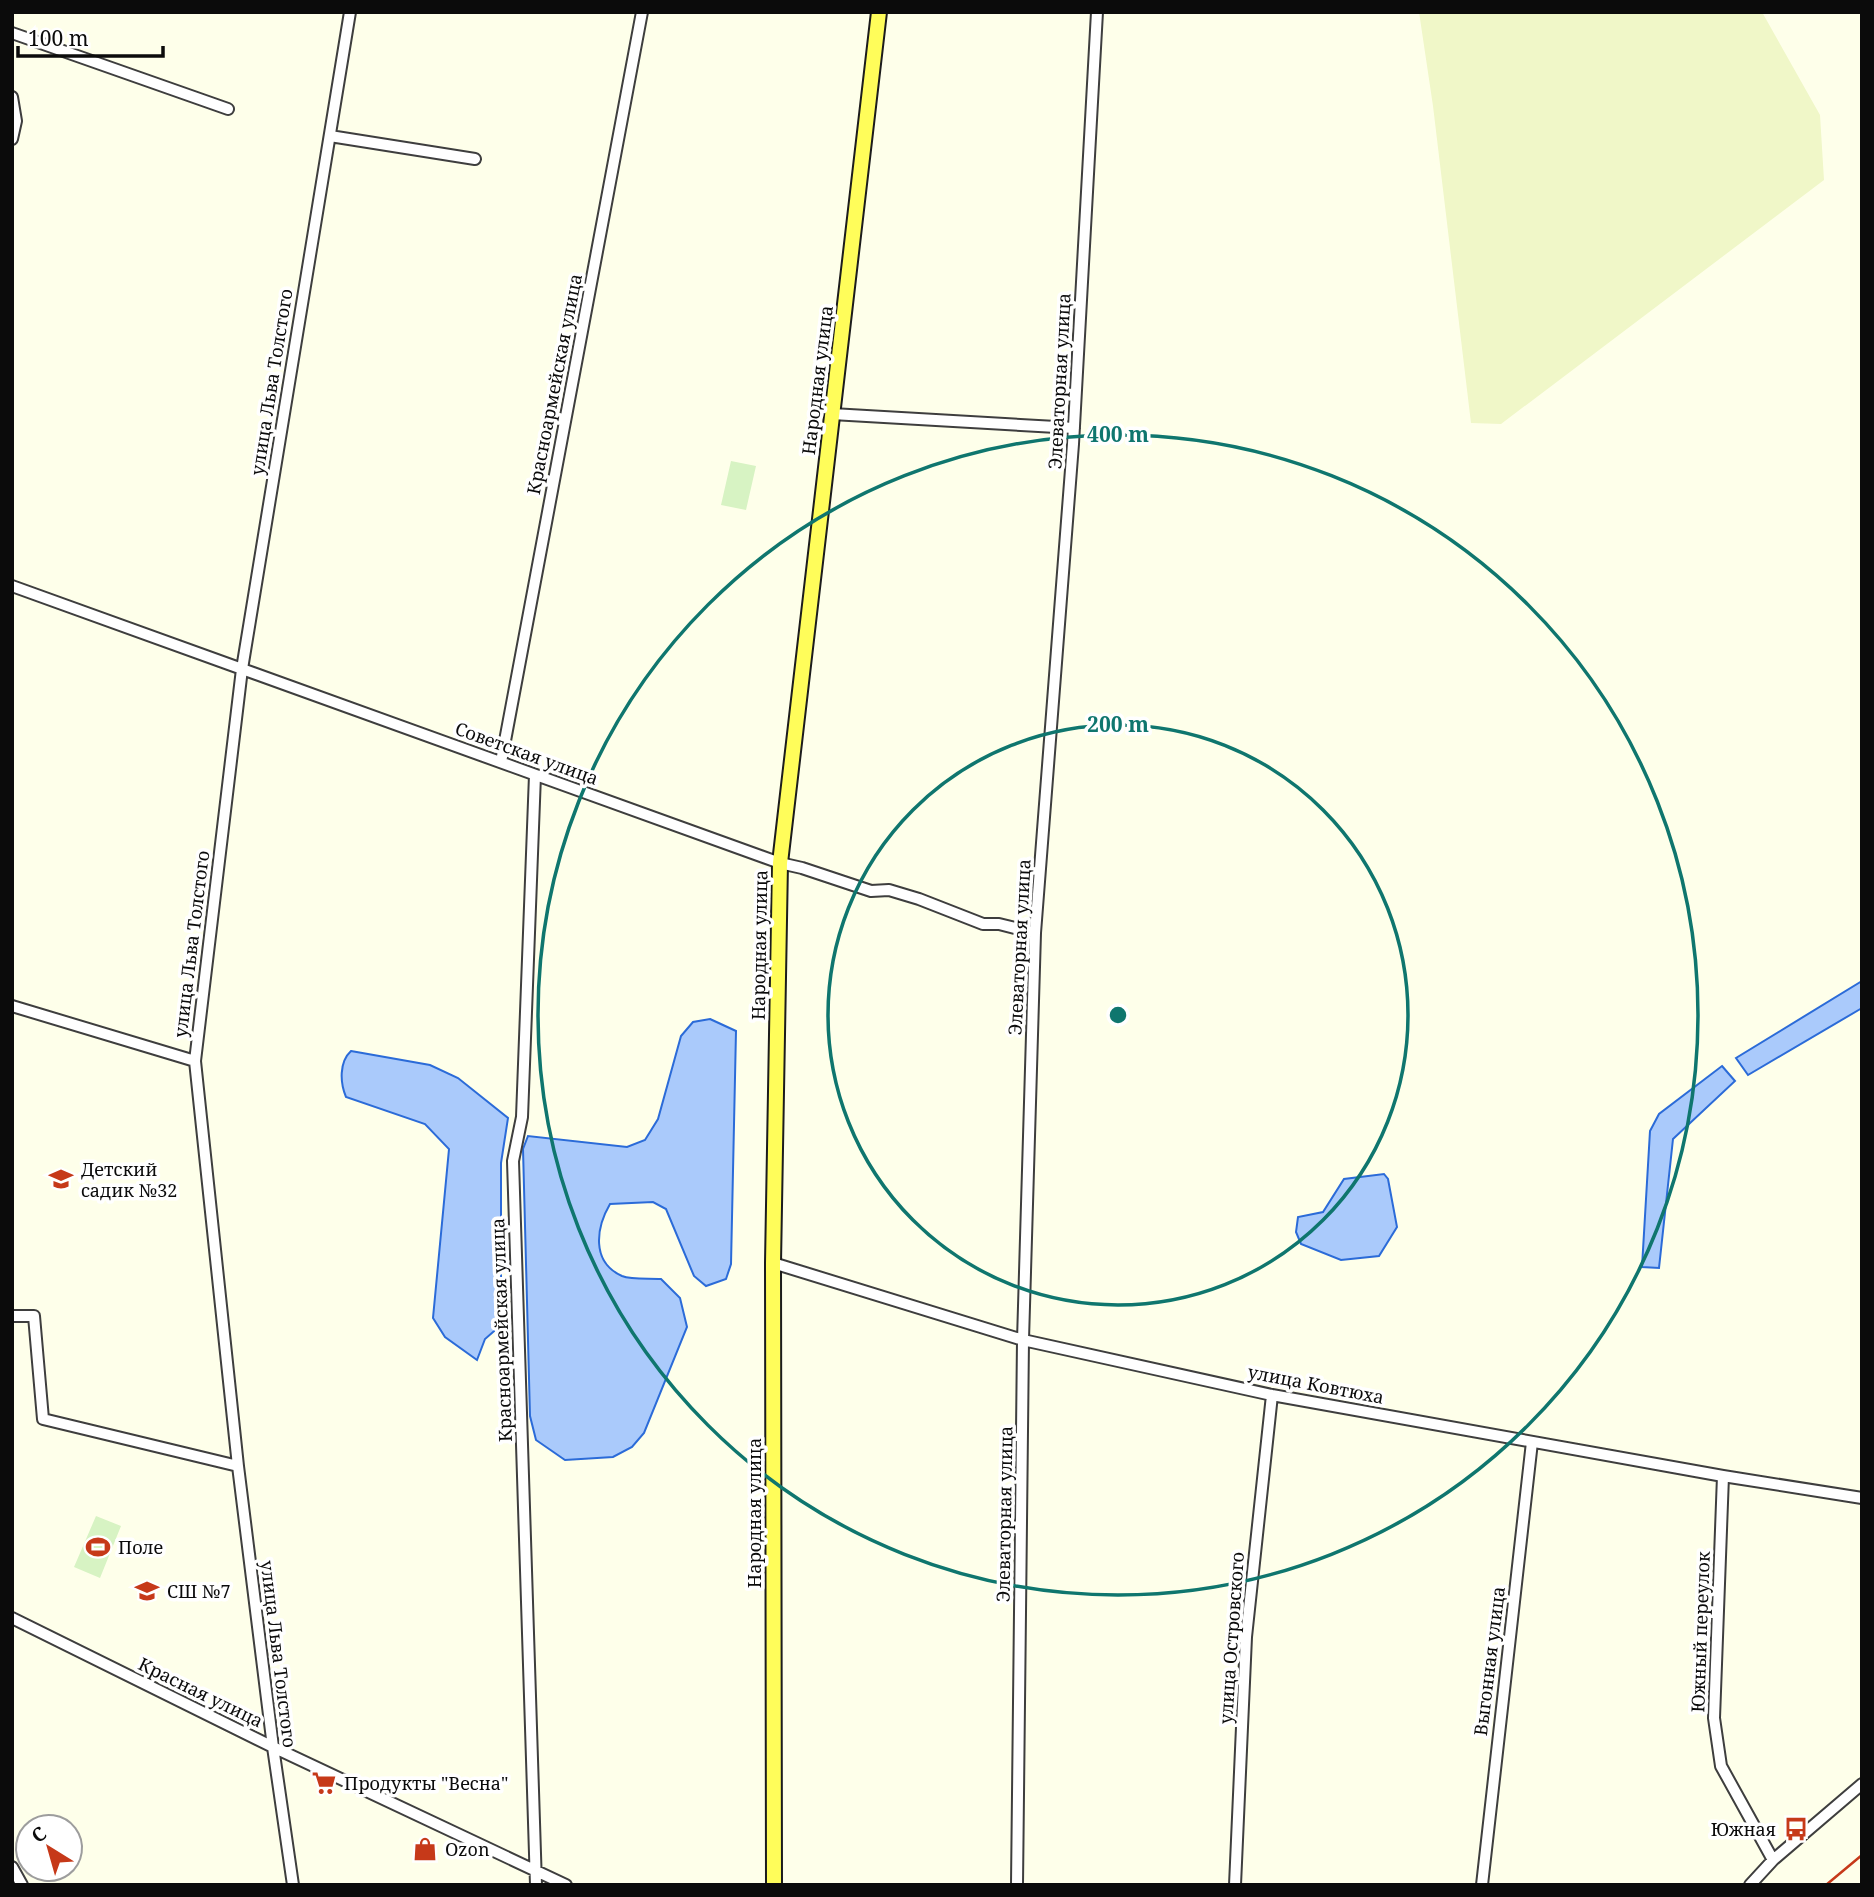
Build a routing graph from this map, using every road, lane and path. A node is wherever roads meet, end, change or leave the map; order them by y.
1 (350, 12) edge
2 (642, 12) edge
3 (879, 12) edge
4 (1097, 12) edge
5 (12, 33) edge
6 (12, 97) edge
7 (228, 109) dead end
8 (330, 136) junction
9 (12, 139) edge
10 (475, 159) dead end
11 (832, 414) junction
12 (1074, 428) junction
13 (12, 586) edge
14 (242, 669) junction
15 (501, 762) junction
16 (535, 775) junction
17 (779, 863) junction
18 (1035, 933) junction
19 (12, 1006) edge
20 (195, 1061) junction
21 (773, 1263) junction
22 (12, 1316) edge
23 (1024, 1340) junction
24 (1272, 1395) junction
25 (1532, 1441) junction
26 (239, 1466) junction
27 (1723, 1476) junction
28 (1862, 1498) edge
29 (12, 1618) edge
30 (273, 1747) junction
31 (1862, 1784) edge
32 (1773, 1860) junction
33 (12, 1867) edge
34 (535, 1870) junction
35 (22, 1885) edge
36 (293, 1885) edge
37 (536, 1885) edge
38 (566, 1885) edge
39 (774, 1885) edge
40 (1017, 1885) edge
41 (1236, 1885) edge
42 (1482, 1885) edge
43 (1750, 1885) edge

1 - 8 street, улица Льва Толстого
2 - 15 street, Красноармейская улица
3 - 11 main road, Народная улица
4 - 12 street, Элеваторная улица
5 - 7 street
6 - 9 street
8 - 10 street
8 - 14 street, улица Льва Толстого
11 - 12 street
11 - 17 main road, Народная улица
12 - 18 street, Элеваторная улица
13 - 14 street, Советская улица
14 - 15 street, Советская улица
14 - 20 street, улица Льва Толстого
15 - 16 street, Советская улица
16 - 17 street, Советская улица
16 - 34 street, Красноармейская улица
17 - 18 street, Советская улица
17 - 21 main road, Народная улица
18 - 23 street, Элеваторная улица
19 - 20 street
20 - 26 street, улица Льва Толстого
21 - 23 street, улица Ковтюха
21 - 39 main road, Народная улица
22 - 26 street
23 - 24 street, улица Ковтюха
23 - 40 street, Элеваторная улица
24 - 25 street, улица Ковтюха
24 - 41 street, улица Островского
25 - 27 street, улица Ковтюха
25 - 42 street, Выгонная улица
26 - 30 street, улица Льва Толстого
27 - 28 street, улица Ковтюха
27 - 32 street, Южный переулок
29 - 30 street, Красная улица
30 - 34 street, Красная улица
30 - 36 street, улица Льва Толстого
31 - 32 street
32 - 43 street
33 - 35 street
34 - 37 street, Красноармейская улица
34 - 38 street, Красная улица

